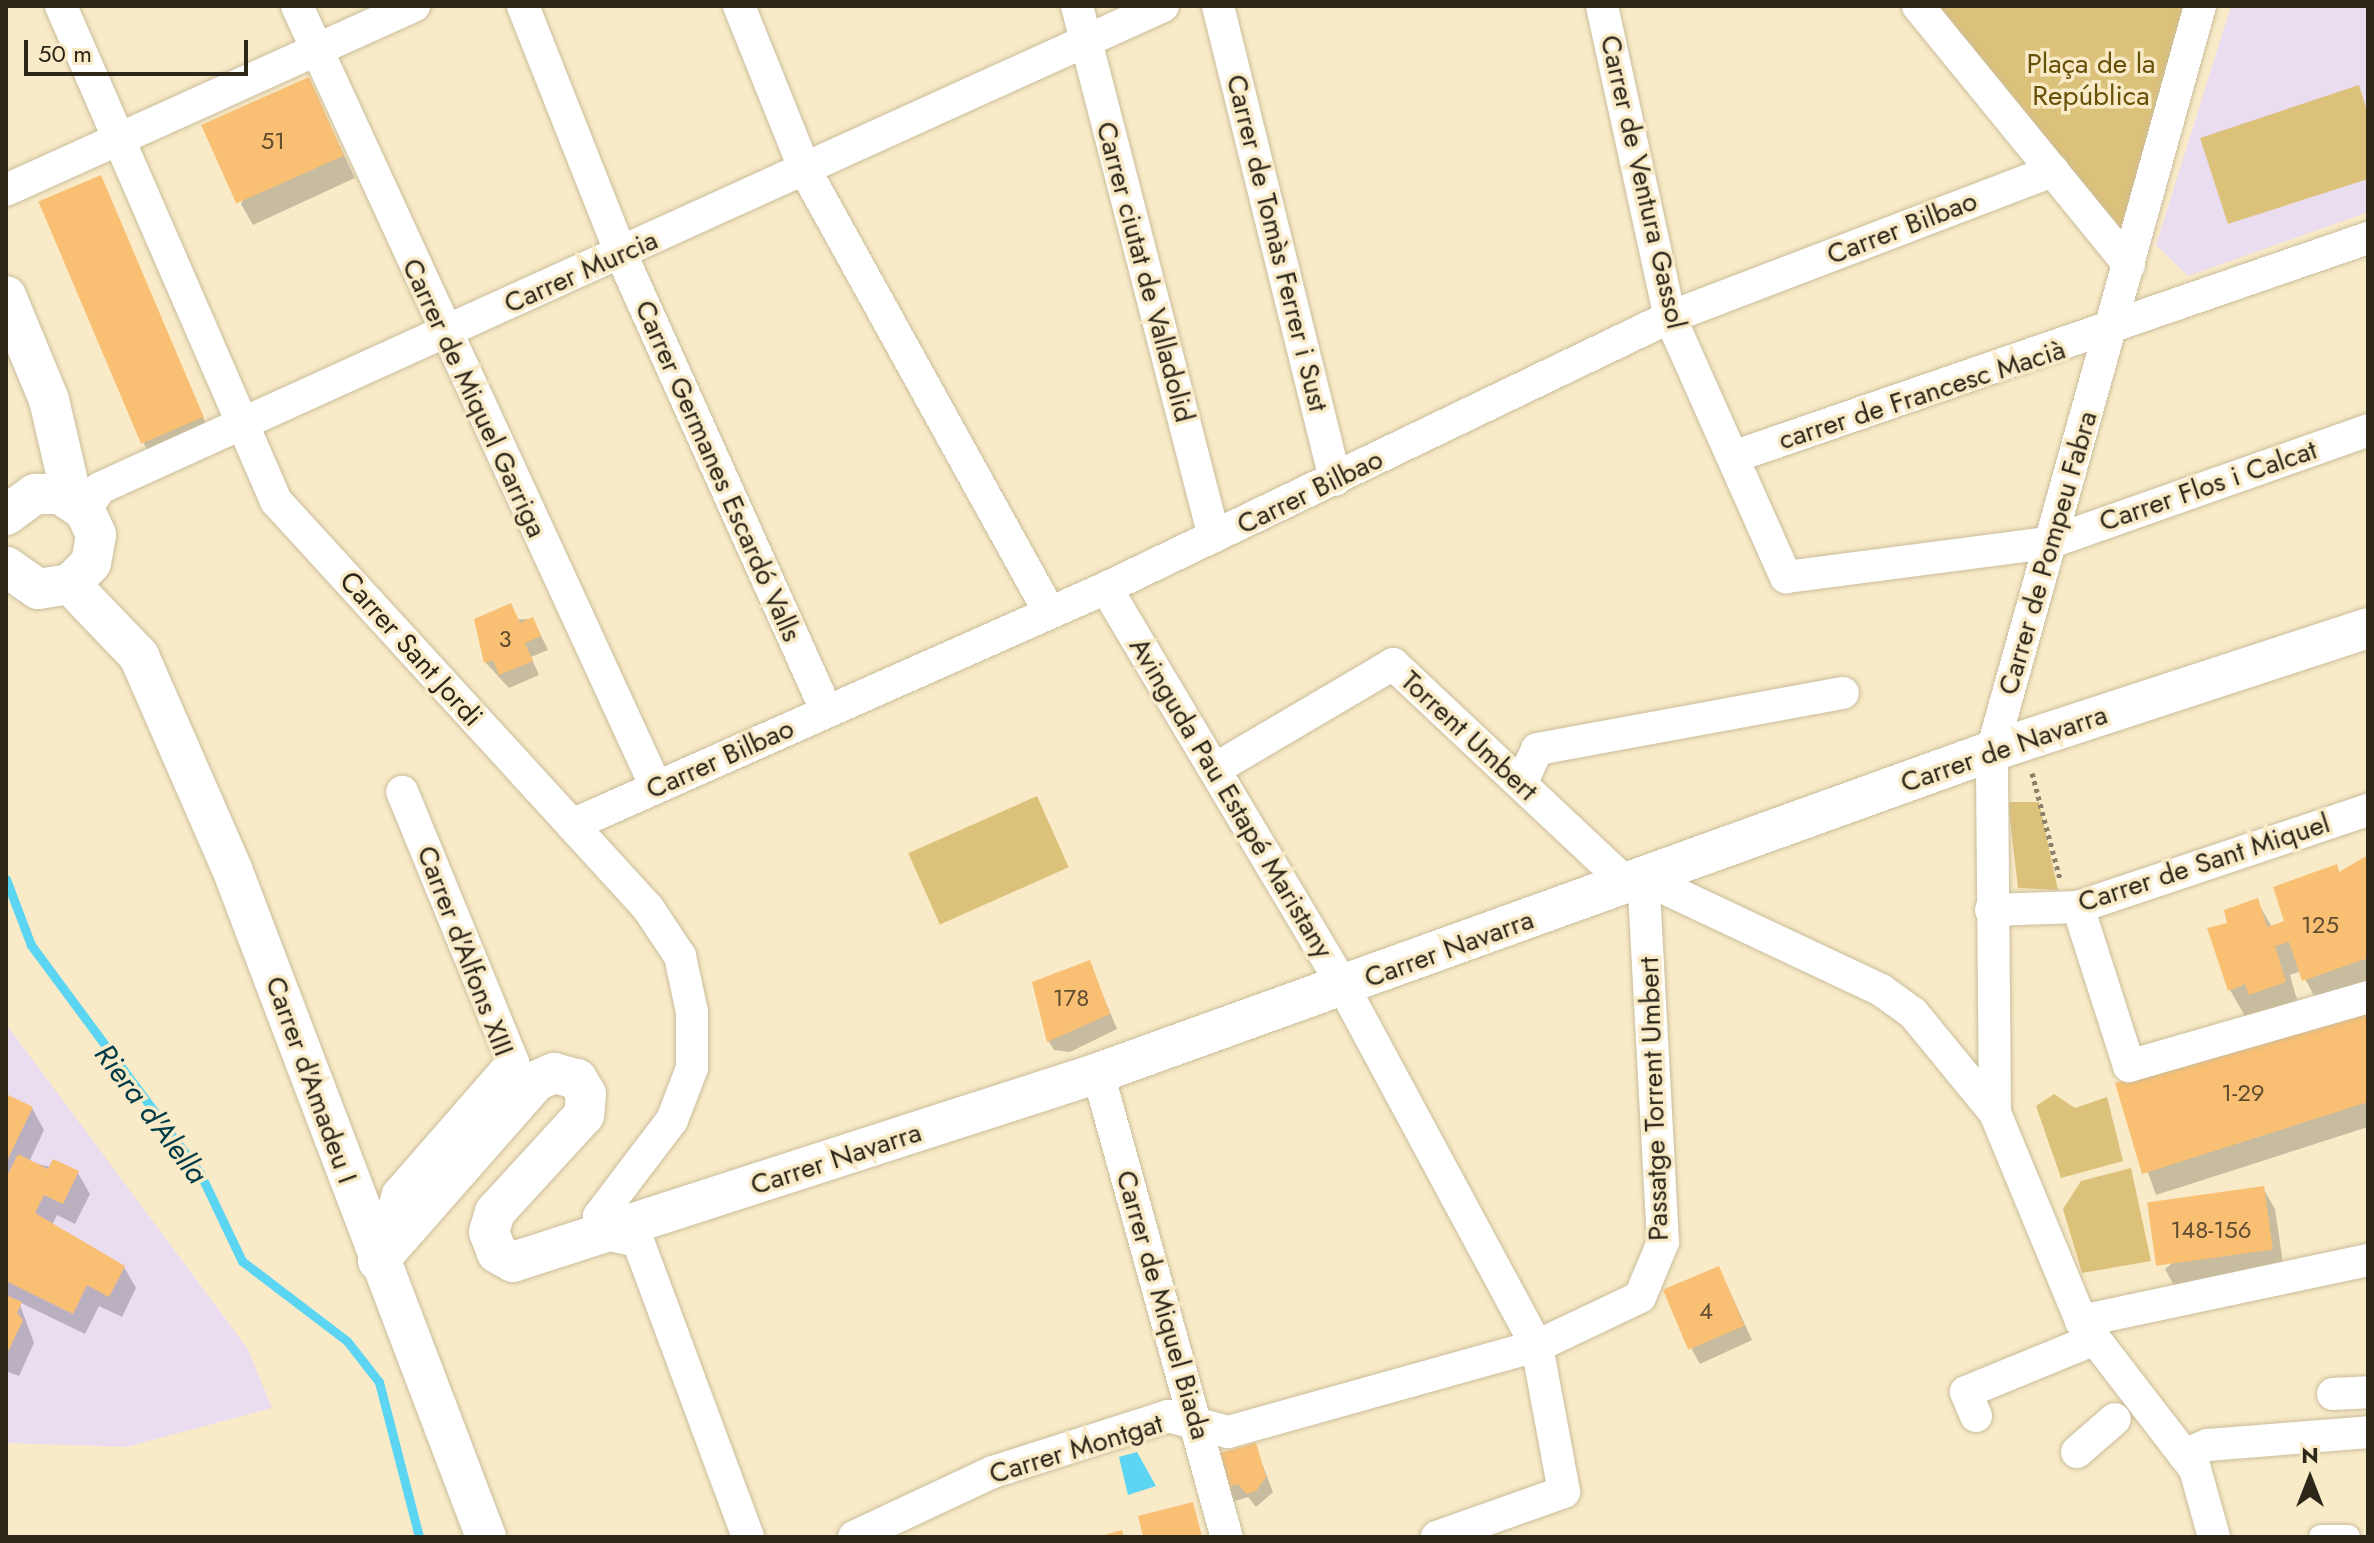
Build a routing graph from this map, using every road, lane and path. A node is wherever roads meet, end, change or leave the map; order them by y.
1 (297, 6) edge
2 (414, 6) edge
3 (523, 6) edge
4 (739, 6) edge
5 (1077, 6) edge
6 (1163, 6) edge
7 (1218, 6) edge
8 (1602, 6) edge
9 (1918, 6) edge
10 (2200, 6) edge
11 (66, 16) edge
12 (1087, 46) junction
13 (316, 51) junction
14 (117, 137) junction
15 (805, 170) junction
16 (2053, 171) junction
17 (6, 190) edge
18 (2368, 238) edge
19 (621, 254) junction
20 (2129, 265) junction
21 (6, 296) edge
22 (1670, 317) junction
23 (2111, 332) junction
24 (442, 334) junction
25 (239, 427) junction
26 (2368, 430) edge
27 (1733, 457) junction
28 (1335, 480) junction
29 (50, 504) edge
30 (1214, 537) junction
31 (2048, 543) junction
32 (96, 549) junction
33 (7, 570) edge
34 (1786, 577) joint
35 (70, 584) junction
36 (1106, 588) junction
37 (1050, 613) junction
38 (120, 631) junction
39 (2366, 636) edge
40 (1843, 693) dead end
41 (827, 712) junction
42 (2007, 746) junction
43 (1215, 769) junction
44 (1521, 784) junction
45 (656, 787) junction
46 (402, 792) dead end
47 (2368, 810) edge
48 (572, 825) junction
49 (1635, 880) junction
50 (2071, 908) junction
51 (1991, 910) junction
52 (1344, 988) junction
53 (2368, 997) edge
54 (1098, 1073) junction
55 (1995, 1113) junction
56 (625, 1233) junction
57 (2368, 1260) edge
58 (378, 1261) junction
59 (2088, 1330) junction
60 (1537, 1346) junction
61 (2368, 1392) edge
62 (2333, 1394) dead end
63 (1976, 1416) dead end
64 (2115, 1419) dead end
65 (1198, 1429) junction
66 (2368, 1432) edge
67 (2077, 1452) dead end
68 (2184, 1455) junction
69 (486, 1537) edge
70 (748, 1537) edge
71 (854, 1537) edge
72 (1227, 1537) edge
73 (1437, 1537) edge
74 (2214, 1537) edge
75 (2321, 1537) edge
76 (2348, 1537) edge

1 - 13 street, Carrer de Miquel Garriga
2 - 13 street
3 - 19 street, Carrer Germanes Escardó Valls
4 - 15 street
5 - 12 street, Carrer ciutat de Valladolid
6 - 12 street, Carrer Murcia
7 - 28 street, Carrer de Tomàs Ferrer i Sust
8 - 22 street, Carrer de Ventura Gassol
9 - 16 street
10 - 20 street, Carrer de Pompeu Fabra
11 - 14 street, Carrer Sant Jordi
12 - 15 street, Carrer Murcia
12 - 30 street, Carrer ciutat de Valladolid
13 - 14 street
13 - 24 street, Carrer de Miquel Garriga
14 - 17 street
14 - 25 street, Carrer Sant Jordi
15 - 19 street, Carrer Murcia
15 - 37 street
16 - 20 street
16 - 22 street, Carrer Bilbao
18 - 23 street, carrer de Francesc Macià
19 - 24 street, Carrer Murcia
19 - 41 street, Carrer Germanes Escardó Valls
20 - 23 street, Carrer de Pompeu Fabra
21 - 29 street
22 - 27 street, Carrer de Ventura Gassol
22 - 28 street, Carrer Bilbao
23 - 27 street, carrer de Francesc Macià
23 - 31 street, Carrer de Pompeu Fabra
24 - 25 street, Carrer Murcia
24 - 45 street, Carrer de Miquel Garriga
25 - 29 street, Carrer Murcia
25 - 48 street, Carrer Sant Jordi
26 - 31 street, Carrer Flos i Calcat
27 - 34 street, Carrer de Ventura Gassol
28 - 30 street, Carrer Bilbao
29 - 32 street
30 - 36 street, Carrer Bilbao
31 - 34 street, Carrer Flos i Calcat
31 - 42 street, Carrer de Pompeu Fabra
32 - 35 street
32 - 38 street
33 - 35 street
35 - 38 street
36 - 37 street, Carrer Bilbao
36 - 43 street, Avinguda Pau Estapé Maristany
37 - 41 street, Carrer Bilbao
38 - 58 street, Carrer d'Amadeu I
39 - 42 street, Carrer de Navarra
40 - 44 street
41 - 45 street, Carrer Bilbao
42 - 49 street, Carrer de Navarra
42 - 50 path
42 - 51 street, Carrer de Pompeu Fabra
43 - 44 street, Torrent Umbert
43 - 52 street, Avinguda Pau Estapé Maristany
44 - 49 street, Torrent Umbert
45 - 48 street, Carrer Bilbao
46 - 58 street, Carrer d'Alfons XIII
47 - 50 street, Carrer de Sant Miquel
48 - 56 street, Carrer Sant Jordi
49 - 52 street, Carrer Navarra
49 - 55 street, Torrent Umbert
49 - 60 street, Passatge Torrent Umbert
50 - 51 street, Carrer de Sant Miquel
50 - 53 street
51 - 55 street, Carrer de Pompeu Fabra
52 - 54 street, Carrer Navarra
52 - 60 street, Avinguda Pau Estapé Maristany
54 - 56 street, Carrer Navarra
54 - 65 street, Carrer de Miquel Biada
55 - 59 street
56 - 58 street, Carrer Navarra
56 - 70 street
57 - 59 street
58 - 69 street, Carrer d'Amadeu I
59 - 63 street
59 - 68 street
60 - 65 street, Carrer Montgat
60 - 73 street, Avinguda Pau Estapé Maristany
61 - 62 street
64 - 67 street
65 - 71 street, Carrer Montgat
65 - 72 street, Carrer de Miquel Biada
66 - 68 street
68 - 74 street
75 - 76 street

